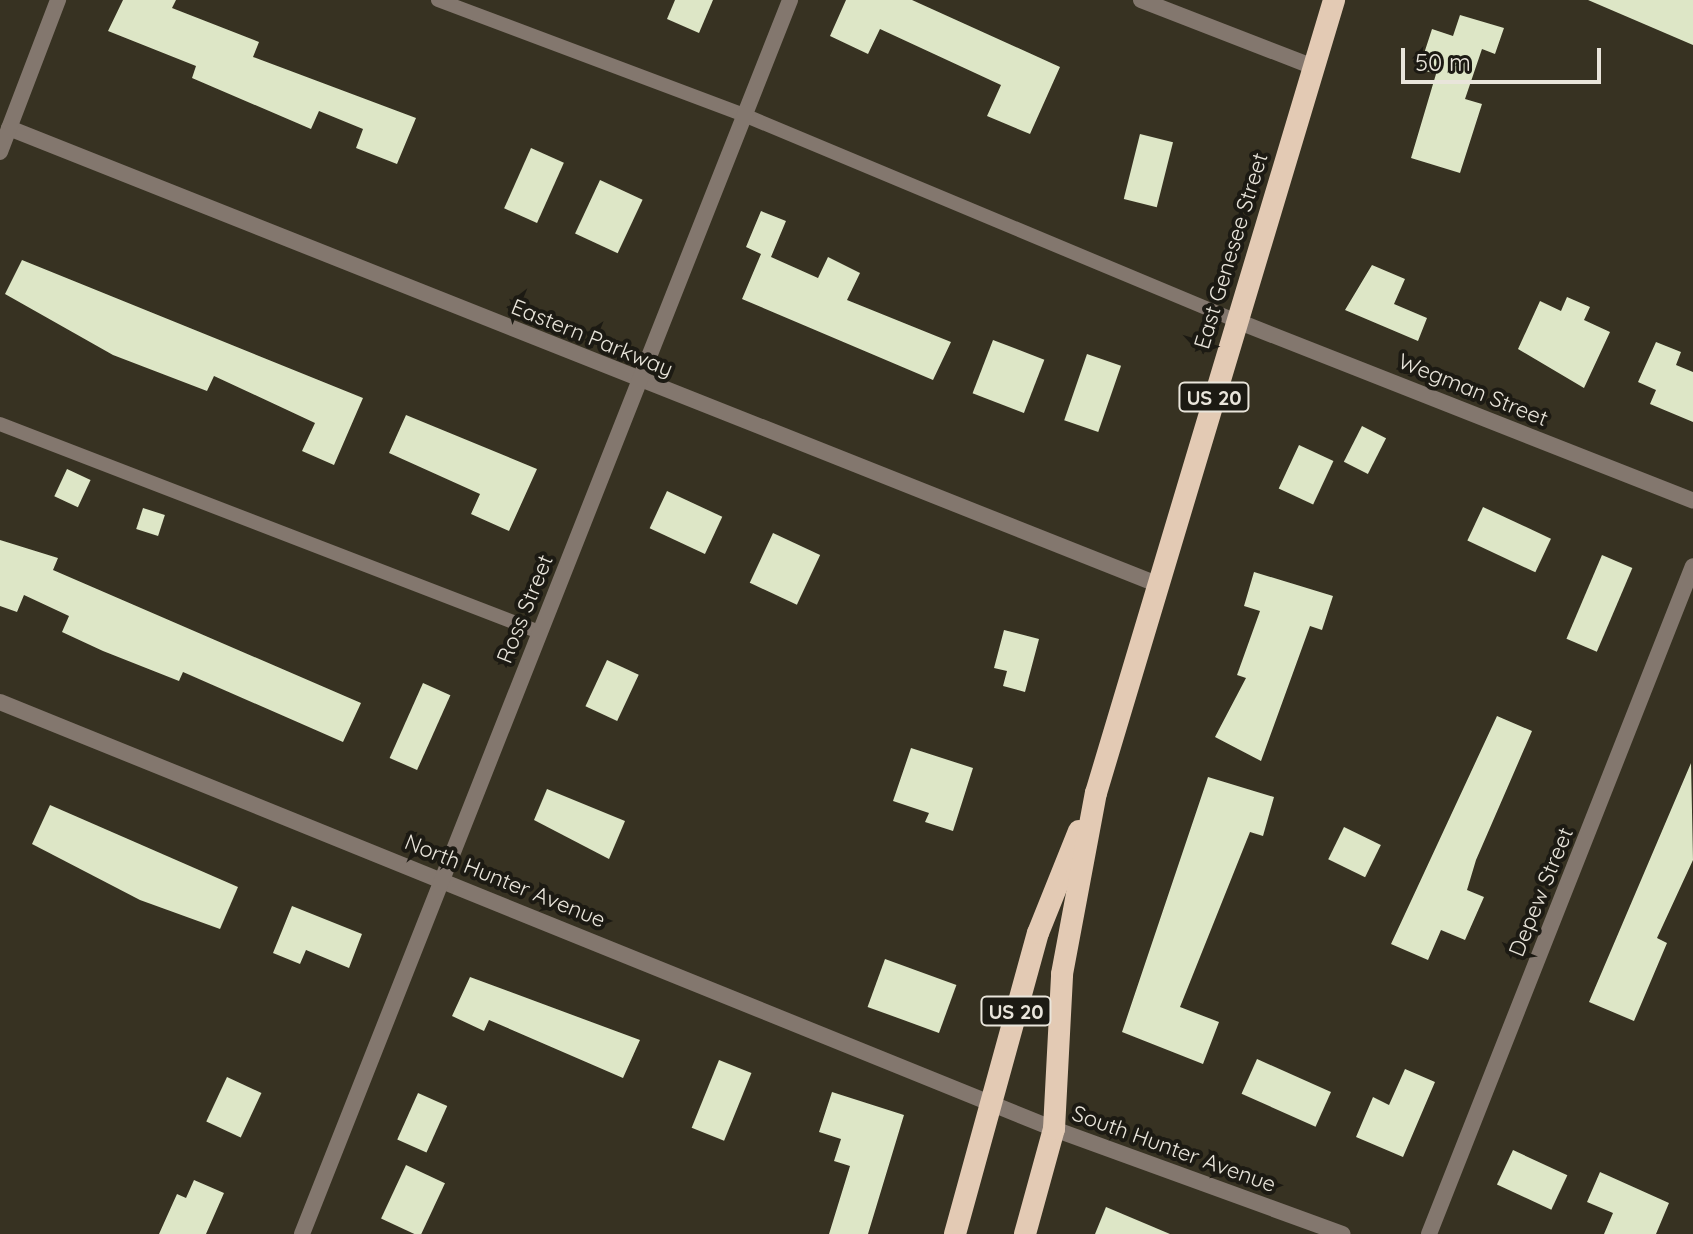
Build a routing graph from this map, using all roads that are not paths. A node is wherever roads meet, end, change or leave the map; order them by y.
1 (58, 0) edge
2 (438, 0) edge
3 (790, 0) edge
4 (1141, 0) edge
5 (1334, 0) edge
6 (1314, 67) junction
7 (744, 115) junction
8 (9, 128) junction
9 (0, 152) edge
10 (1237, 321) junction
11 (639, 381) junction
12 (0, 424) edge
13 (1693, 501) edge
14 (1693, 566) edge
15 (1159, 585) junction
16 (539, 632) junction
17 (0, 702) edge
18 (1096, 793) junction
19 (442, 880) junction
20 (991, 1104) junction
21 (1054, 1129) junction
22 (302, 1234) edge
23 (955, 1234) edge
24 (1025, 1234) edge
25 (1342, 1234) edge
26 (1429, 1234) edge

1 - 8 street
2 - 7 lane
3 - 7 street, Ross Street
4 - 6 street
5 - 6 highway, East Genesee Street / US 20
6 - 10 highway, East Genesee Street / US 20
7 - 10 lane
7 - 11 street, Ross Street
8 - 9 street
8 - 11 street, Eastern Parkway
10 - 13 street, Wegman Street
10 - 15 highway, East Genesee Street / US 20
11 - 15 street, Eastern Parkway
11 - 16 street, Ross Street
12 - 16 lane
14 - 26 street, Depew Street
15 - 18 highway, East Genesee Street / US 20
16 - 19 street, Ross Street
17 - 19 street, North Hunter Avenue
18 - 20 highway, East Genesee Street / US 20
18 - 21 highway, East Genesee Street / US 20
19 - 20 street, North Hunter Avenue
19 - 22 street, Ross Street
20 - 21 street, South Hunter Avenue
20 - 23 highway, East Genesee Street / US 20
21 - 24 highway, East Genesee Street / US 20
21 - 25 street, South Hunter Avenue

